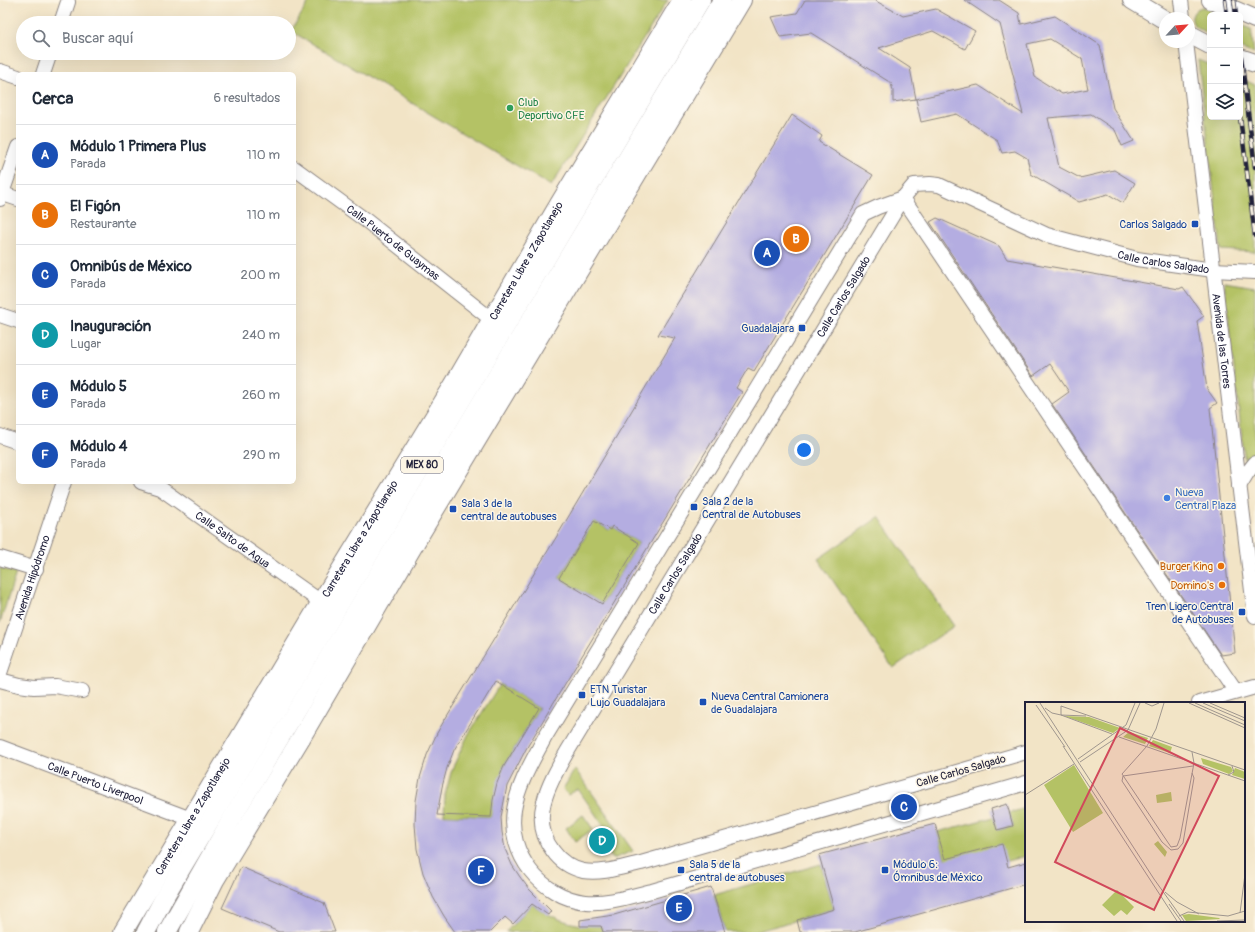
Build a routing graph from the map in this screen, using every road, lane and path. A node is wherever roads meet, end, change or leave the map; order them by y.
1 (682, 0) edge
2 (701, 0) edge
3 (722, 0) edge
4 (742, 0) edge
5 (1132, 0) edge
6 (1181, 0) edge
7 (1211, 0) edge
8 (68, 2) dead end
9 (1182, 12) edge
10 (63, 16) edge
11 (1159, 16) edge
12 (1255, 19) edge
13 (1195, 37) edge
14 (1207, 43) edge
15 (1187, 48) edge
16 (1243, 59) edge
17 (48, 60) edge
18 (1255, 63) edge
19 (0, 71) edge
20 (44, 72) edge
21 (16, 76) edge
22 (16, 153) edge
23 (296, 169) edge
24 (1, 195) edge
25 (904, 198) junction
26 (16, 199) edge
27 (1213, 270) junction
28 (1255, 272) edge
29 (0, 315) edge
30 (491, 319) junction
31 (16, 320) edge
32 (0, 436) edge
33 (16, 441) edge
34 (1255, 463) edge
35 (63, 484) edge
36 (147, 484) edge
37 (1239, 486) junction
38 (421, 533) junction
39 (0, 558) edge
40 (36, 569) junction
41 (321, 602) junction
42 (1255, 616) edge
43 (0, 673) edge
44 (0, 680) edge
45 (313, 683) junction
46 (1255, 687) edge
47 (82, 691) dead end
48 (1236, 692) junction
49 (1202, 702) edge
50 (0, 747) edge
51 (1025, 752) edge
52 (1025, 783) edge
53 (192, 818) junction
54 (123, 932) edge
55 (146, 932) edge
56 (167, 932) edge
57 (189, 932) edge

1 - 30 main road, Carretera Libre a Zapotlanejo
2 - 55 main road, Carretera Libre a Zapotlanejo / MEX 80
3 - 45 main road, MEX 80
4 - 38 main road
5 - 11 main road
6 - 9 street
7 - 12 main road
8 - 10 street
13 - 14 main road
15 - 27 street, Avenida de las Torres
16 - 18 main road
17 - 20 street
19 - 21 street
22 - 24 street
23 - 30 street, Calle Puerto de Guaymas
24 - 26 street
25 - 27 street, Calle Carlos Salgado
25 - 48 street
25 - 51 street, Calle Carlos Salgado
25 - 52 street
27 - 28 street, Calle Carlos Salgado
27 - 37 street, Avenida de las Torres
29 - 31 street
30 - 41 main road, Carretera Libre a Zapotlanejo
32 - 33 street
34 - 37 street
35 - 40 street, Avenida Hipódromo
36 - 41 street, Calle Salto de Agua
37 - 42 street, Avenida de las Torres
38 - 45 main road
38 - 57 main road
39 - 40 street
40 - 43 street, Avenida Hipódromo
41 - 53 main road, Carretera Libre a Zapotlanejo
44 - 47 street
45 - 56 main road, MEX 80
46 - 48 street
48 - 49 street
50 - 53 street, Calle Puerto Liverpool
53 - 54 main road, Carretera Libre a Zapotlanejo

